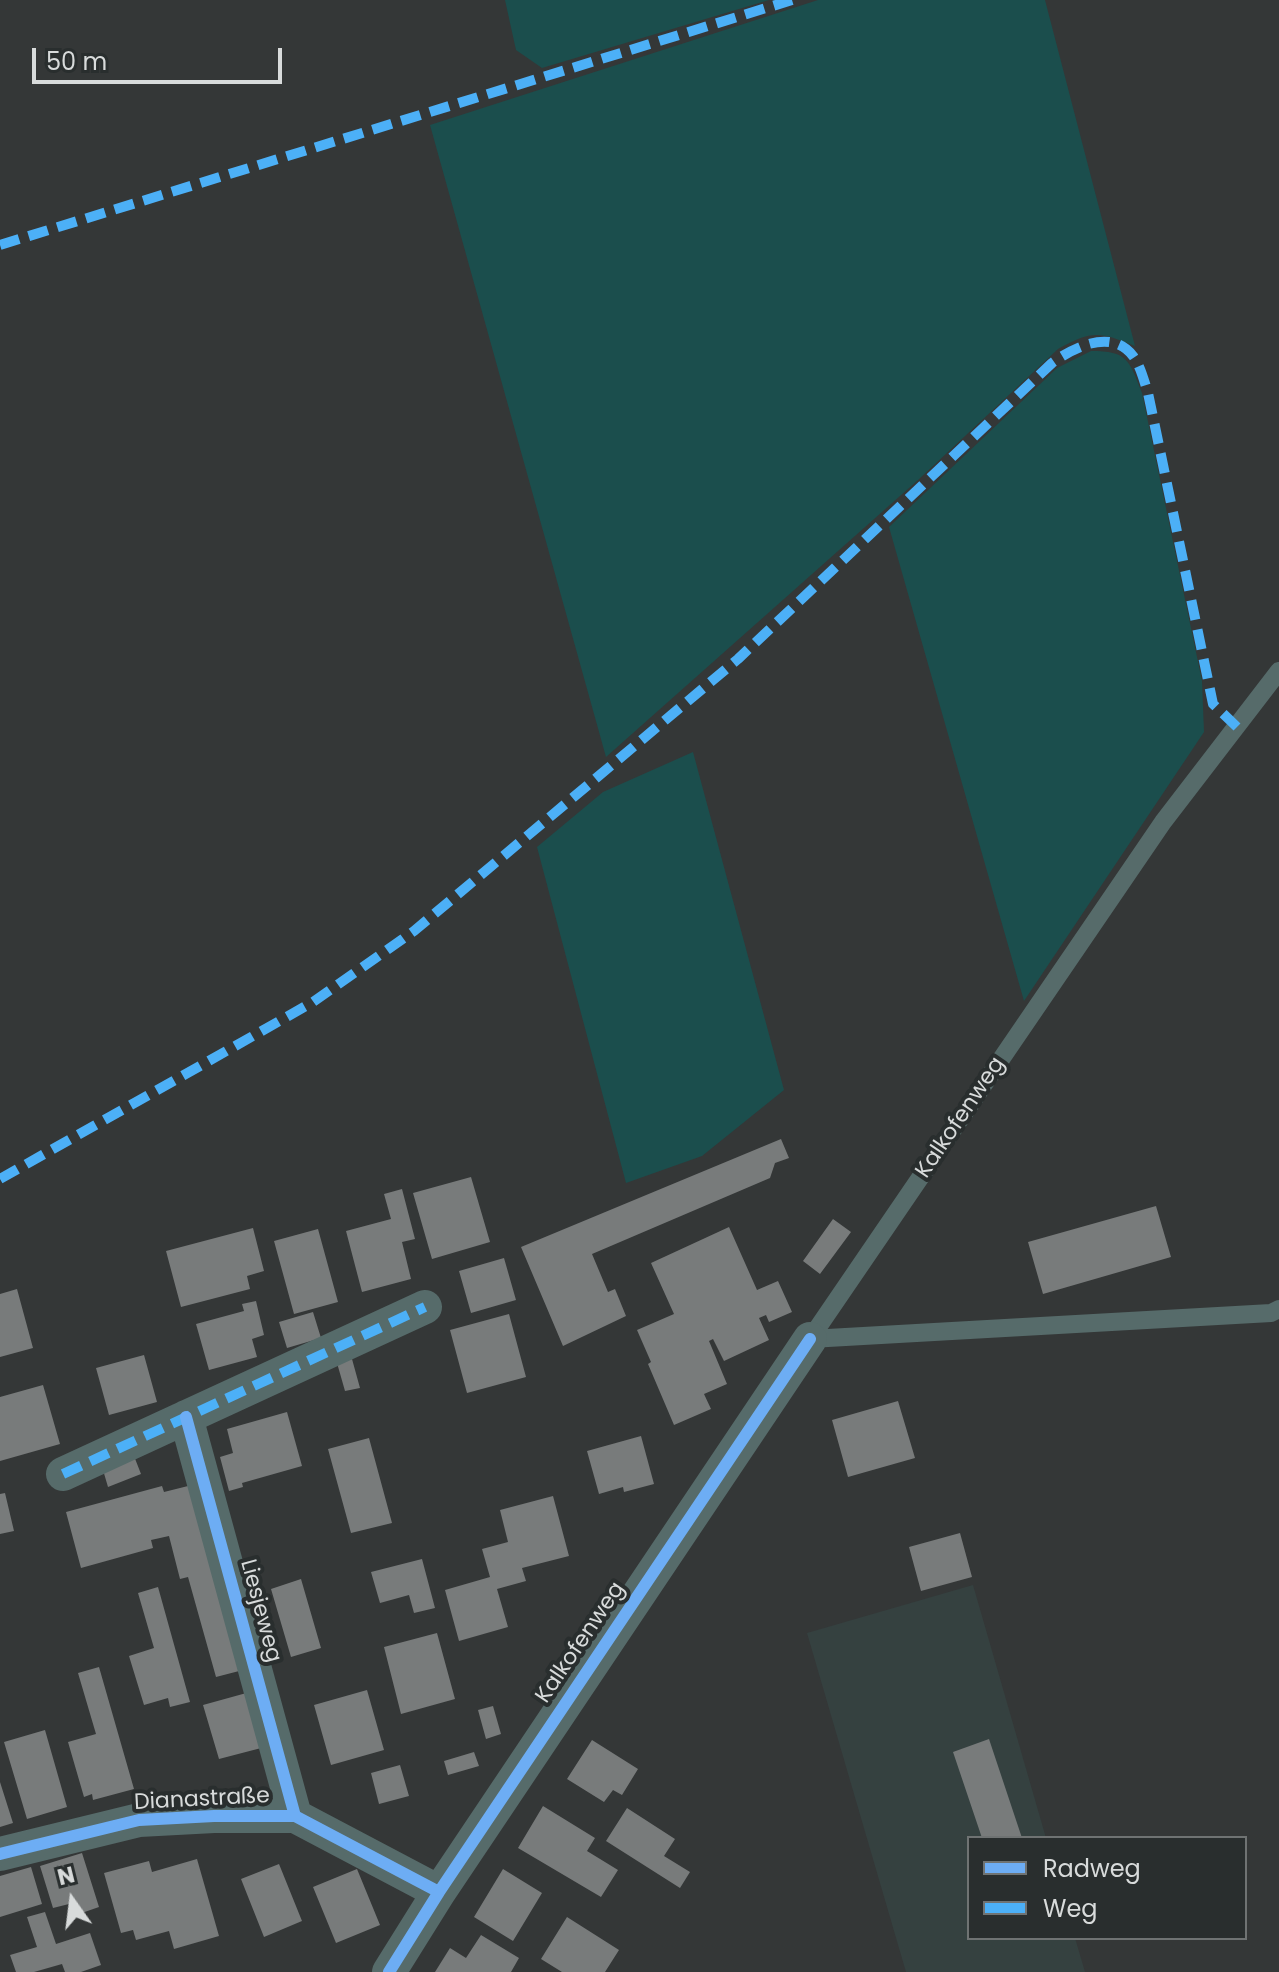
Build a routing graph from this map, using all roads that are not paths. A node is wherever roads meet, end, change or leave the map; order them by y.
1 (1279, 671) edge
2 (425, 1307) dead end
3 (1279, 1309) edge
4 (810, 1339) junction
5 (186, 1417) junction
6 (63, 1474) dead end
7 (295, 1816) junction
8 (0, 1854) edge
9 (439, 1892) junction
10 (389, 1972) edge

1 - 4 lane, Kalkofenweg
2 - 5 street
3 - 4 lane
4 - 9 street, Kalkofenweg
5 - 6 street
5 - 7 street, Liesjeweg
7 - 8 street, Dianastraße
7 - 9 street, Dianastraße
9 - 10 street, Kalkofenweg

